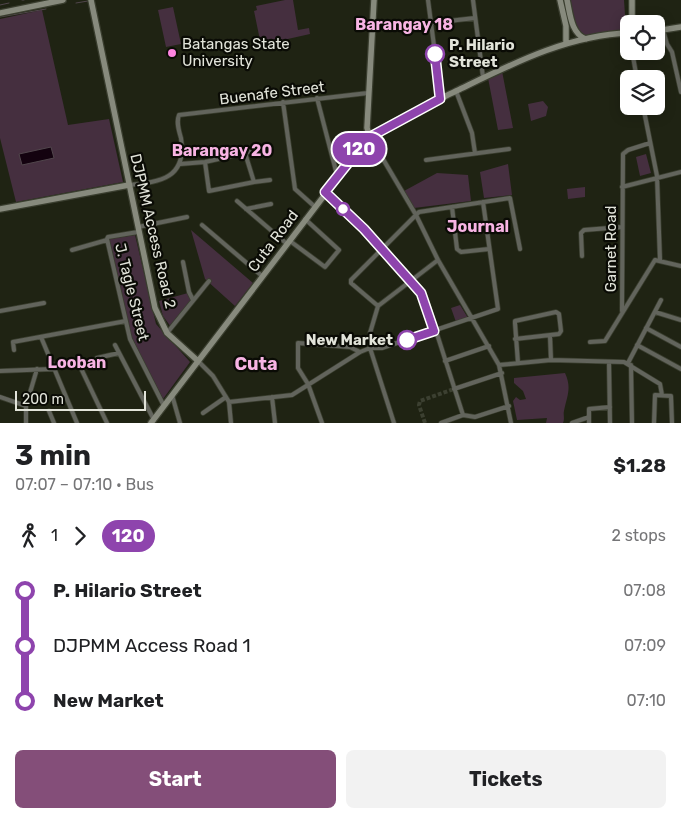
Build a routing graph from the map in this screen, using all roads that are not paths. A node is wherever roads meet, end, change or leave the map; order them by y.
1 (63, 0) edge
2 (91, 0) edge
3 (374, 0) edge
4 (428, 0) edge
5 (473, 0) edge
6 (560, 0) edge
7 (567, 0) edge
8 (632, 0) edge
9 (0, 12) edge
10 (632, 15) edge
11 (475, 18) junction
12 (430, 23) junction
13 (681, 27) edge
14 (575, 30) junction
15 (665, 30) edge
16 (567, 32) junction
17 (620, 34) edge
18 (665, 37) edge
19 (586, 39) junction
20 (566, 43) junction
21 (483, 77) junction
22 (456, 91) junction
23 (681, 92) edge
24 (368, 93) junction
25 (317, 98) junction
26 (440, 99) junction
27 (282, 102) junction
28 (645, 115) edge
29 (370, 137) junction
30 (650, 143) junction
31 (509, 149) dead end
32 (255, 150) dead end
33 (245, 153) junction
34 (475, 153) junction
35 (426, 160) dead end
36 (205, 162) junction
37 (180, 164) junction
38 (681, 172) edge
39 (337, 176) junction
40 (657, 176) junction
41 (270, 180) dead end
42 (254, 182) junction
43 (129, 185) junction
44 (622, 187) junction
45 (325, 192) junction
46 (237, 200) dead end
47 (483, 202) junction
48 (271, 204) dead end
49 (314, 206) junction
50 (452, 207) junction
51 (0, 209) edge
52 (246, 209) junction
53 (416, 215) junction
54 (187, 217) dead end
55 (305, 219) junction
56 (202, 225) dead end
57 (622, 226) junction
58 (138, 230) junction
59 (107, 240) junction
60 (288, 242) junction
61 (489, 249) junction
62 (520, 249) dead end
63 (72, 250) dead end
64 (382, 250) junction
65 (582, 256) dead end
66 (438, 260) junction
67 (660, 260) junction
68 (183, 262) dead end
69 (681, 266) edge
70 (262, 276) junction
71 (412, 281) junction
72 (210, 282) dead end
73 (194, 300) junction
74 (660, 300) dead end
75 (44, 303) dead end
76 (378, 306) junction
77 (0, 311) edge
78 (622, 311) junction
79 (655, 312) junction
80 (474, 318) junction
81 (681, 320) edge
82 (126, 321) junction
83 (646, 328) junction
84 (434, 331) junction
85 (167, 333) junction
86 (550, 336) junction
87 (42, 337) junction
88 (516, 339) junction
89 (590, 342) dead end
90 (116, 345) dead end
91 (637, 345) junction
92 (489, 346) junction
93 (681, 347) edge
94 (370, 348) junction
95 (14, 350) dead end
96 (360, 352) junction
97 (120, 353) junction
98 (97, 358) dead end
99 (551, 360) junction
100 (198, 361) junction
101 (445, 361) junction
102 (78, 362) dead end
103 (518, 362) junction
104 (609, 362) junction
105 (630, 364) junction
106 (499, 365) junction
107 (37, 369) junction
108 (53, 369) junction
109 (681, 370) edge
110 (0, 371) edge
111 (502, 373) junction
112 (308, 384) junction
113 (454, 389) junction
114 (172, 395) junction
115 (662, 395) junction
116 (0, 397) edge
117 (226, 397) junction
118 (272, 397) junction
119 (229, 402) junction
120 (26, 406) junction
121 (164, 406) junction
122 (509, 406) junction
123 (610, 407) junction
124 (49, 411) dead end
125 (203, 413) dead end
126 (463, 415) junction
127 (589, 417) junction
128 (152, 421) edge
129 (26, 423) edge
130 (54, 423) edge
131 (78, 423) edge
132 (107, 423) edge
133 (180, 423) edge
134 (231, 423) edge
135 (274, 423) edge
136 (322, 423) edge
137 (394, 423) edge
138 (441, 423) edge
139 (511, 423) edge
140 (572, 423) edge
141 (589, 423) edge
142 (610, 423) edge
143 (632, 423) edge
144 (654, 423) edge
145 (672, 423) edge

1 - 9 street
2 - 43 street, DJPMM Access Road 2
3 - 24 street
4 - 12 street
5 - 11 street
6 - 16 street
7 - 14 street
8 - 10 street
11 - 12 street
11 - 21 street
12 - 26 street
13 - 15 street
14 - 16 street
14 - 19 street
16 - 20 street
17 - 19 street
18 - 23 street
19 - 20 street
20 - 21 street
21 - 22 street
22 - 26 street
22 - 34 street
24 - 25 street, Buenafe Street
24 - 29 street
25 - 27 street, Buenafe Street
25 - 39 street
26 - 29 street
27 - 37 street, Buenafe Street
27 - 49 street
28 - 30 street
29 - 39 street, Cuta Road
29 - 53 street
30 - 40 street
30 - 44 street, Garnet Road
31 - 34 street
32 - 33 street
33 - 36 street
33 - 42 street
34 - 35 street
36 - 37 street
36 - 42 street
37 - 43 street
38 - 40 street
39 - 45 street, Cuta Road
40 - 44 street
40 - 67 street
41 - 42 street
43 - 51 street
43 - 58 street, DJPMM Access Road 2
44 - 57 street, Garnet Road
45 - 49 street, Cuta Road
45 - 64 street
46 - 52 street
47 - 50 street
47 - 61 street
47 - 62 street
48 - 52 street
49 - 55 street, Cuta Road
50 - 53 street
50 - 61 street
52 - 60 street
53 - 64 street
53 - 66 street
54 - 58 street, J. Tagle Street
55 - 60 street, Cuta Road
55 - 60 street
56 - 70 street
57 - 65 street
57 - 78 street, Garnet Road
58 - 59 street, J. Tagle Street
58 - 85 street, DJPMM Access Road 2
59 - 63 street
59 - 82 street, J. Tagle Street
60 - 70 street, Cuta Road
61 - 80 street
64 - 71 street
64 - 76 street
66 - 71 street
66 - 80 street
67 - 69 street
67 - 78 street
68 - 73 street
70 - 100 street, Cuta Road
71 - 76 street
71 - 84 street
72 - 73 street
73 - 85 street
74 - 79 street
75 - 77 street
76 - 94 street
78 - 89 street
79 - 81 street
79 - 83 street
80 - 84 street
80 - 92 street
82 - 87 street
82 - 121 street, J. Tagle Street
83 - 91 street
83 - 93 street
84 - 94 street
84 - 101 street
85 - 100 street, DJPMM Access Road 2
86 - 88 street
86 - 88 street
86 - 99 street
87 - 95 street
87 - 108 street
88 - 103 street
90 - 97 street
91 - 105 street
91 - 109 street
92 - 101 street
92 - 106 street
94 - 96 street
94 - 137 street
96 - 112 street
96 - 112 street
97 - 98 street
97 - 128 street
99 - 103 street
99 - 104 street
100 - 114 street, Cuta Road
100 - 117 street, DJPMM Access Road 2
101 - 113 street
102 - 132 street
103 - 106 street
104 - 105 street
104 - 123 street
105 - 115 street
105 - 143 street
106 - 111 street
107 - 108 street
107 - 110 street
107 - 120 street
108 - 131 street
111 - 113 street
111 - 122 street
112 - 118 street
112 - 136 street
113 - 126 street
114 - 121 street, Cuta Road
114 - 133 street
115 - 144 street
115 - 145 street
116 - 120 street
117 - 119 street, DJPMM Access Road 2
117 - 125 street
118 - 119 street
118 - 135 street
119 - 134 street
120 - 129 street
121 - 128 street, Cuta Road
122 - 126 street
122 - 139 street
123 - 127 street
123 - 142 street
124 - 130 street
126 - 138 street
127 - 140 street
127 - 141 street

